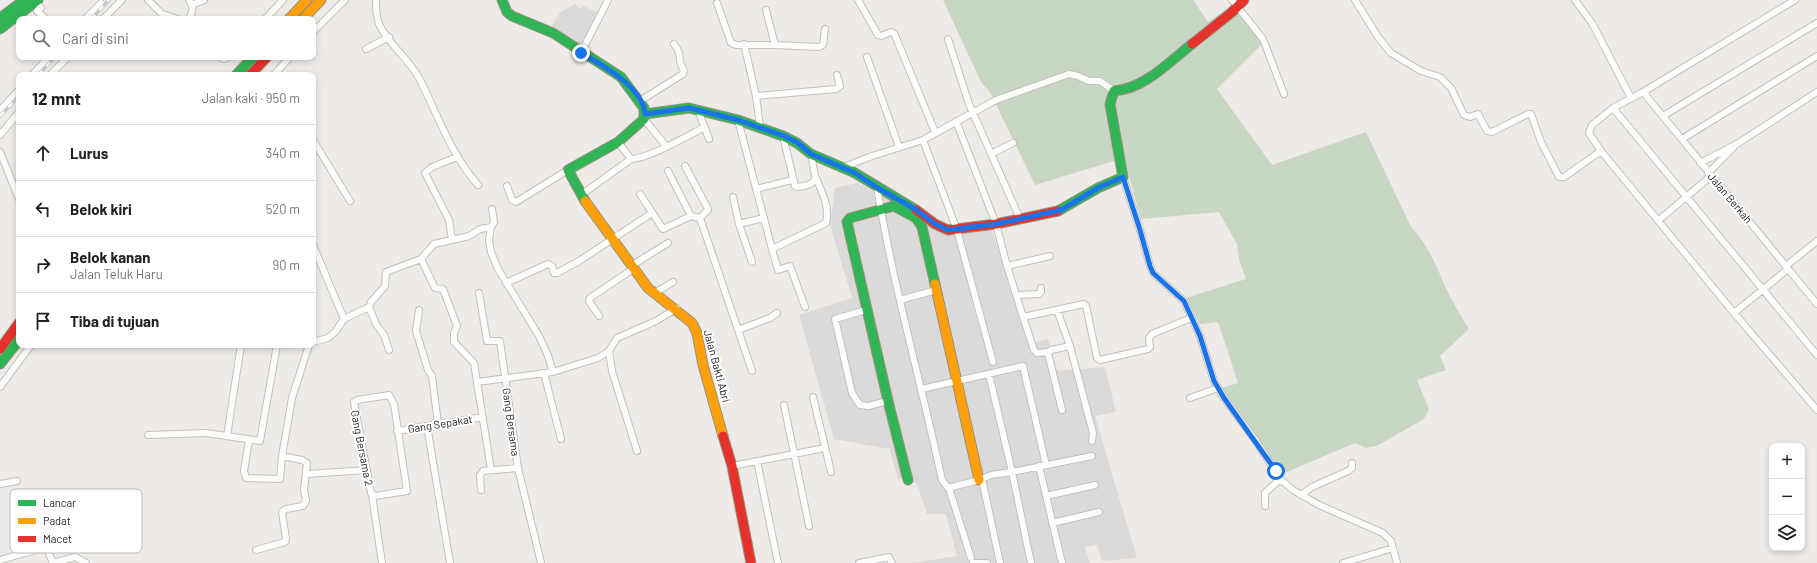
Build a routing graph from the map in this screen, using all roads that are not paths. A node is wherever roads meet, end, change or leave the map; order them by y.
1 (122, 0) edge
2 (148, 0) edge
3 (204, 0) edge
4 (283, 0) edge
5 (307, 0) edge
6 (321, 0) edge
7 (345, 0) edge
8 (376, 0) edge
9 (502, 0) edge
10 (608, 0) edge
11 (858, 0) edge
12 (1355, 0) edge
13 (1575, 0) edge
14 (1795, 0) edge
15 (191, 2) edge
16 (1238, 2) edge
17 (101, 3) dead end
18 (717, 3) dead end
19 (26, 4) edge
20 (37, 4) edge
21 (766, 10) dead end
22 (44, 16) edge
23 (88, 16) edge
24 (106, 16) edge
25 (168, 16) edge
26 (190, 16) edge
27 (268, 16) edge
28 (292, 16) edge
29 (306, 16) edge
30 (0, 18) edge
31 (1817, 23) edge
32 (0, 29) edge
33 (316, 29) edge
34 (825, 29) dead end
35 (389, 37) junction
36 (948, 39) dead end
37 (674, 44) dead end
38 (744, 44) junction
39 (775, 45) junction
40 (366, 49) dead end
41 (581, 53) junction
42 (1817, 56) edge
43 (867, 57) dead end
44 (46, 60) edge
45 (65, 60) edge
46 (250, 60) edge
47 (264, 60) edge
48 (287, 60) edge
49 (35, 72) edge
50 (54, 72) edge
51 (239, 72) edge
52 (253, 72) edge
53 (277, 72) edge
54 (837, 75) dead end
55 (1114, 91) junction
56 (1643, 92) junction
57 (1817, 92) edge
58 (16, 93) edge
59 (1284, 94) dead end
60 (756, 96) junction
61 (1631, 98) junction
62 (640, 101) junction
63 (1613, 108) junction
64 (0, 110) edge
65 (698, 110) junction
66 (973, 111) junction
67 (16, 116) edge
68 (1664, 116) junction
69 (644, 117) junction
70 (738, 120) junction
71 (956, 121) junction
72 (705, 127) junction
73 (760, 128) junction
74 (934, 132) junction
75 (0, 135) edge
76 (784, 136) junction
77 (709, 139) dead end
78 (1682, 139) junction
79 (923, 140) junction
80 (618, 142) junction
81 (1013, 143) dead end
82 (1737, 144) junction
83 (316, 145) edge
84 (666, 146) junction
85 (899, 147) junction
86 (1601, 151) junction
87 (0, 152) edge
88 (811, 154) junction
89 (991, 154) junction
90 (458, 157) junction
91 (631, 159) junction
92 (1700, 163) junction
93 (686, 166) dead end
94 (844, 167) junction
95 (568, 170) junction
96 (668, 171) dead end
97 (1710, 174) junction
98 (1123, 177) junction
99 (816, 178) junction
100 (792, 180) junction
101 (478, 185) dead end
102 (507, 186) dead end
103 (876, 187) junction
104 (756, 189) junction
105 (16, 192) edge
106 (640, 194) dead end
107 (581, 195) junction
108 (733, 196) dead end
109 (1686, 197) junction
110 (350, 201) dead end
111 (492, 209) dead end
112 (879, 209) junction
113 (652, 213) junction
114 (690, 216) junction
115 (700, 218) junction
116 (764, 218) junction
117 (1020, 219) junction
118 (1659, 220) junction
119 (739, 224) junction
120 (996, 224) junction
121 (491, 227) junction
122 (957, 230) junction
123 (610, 239) junction
124 (452, 240) junction
125 (1817, 241) edge
126 (668, 243) dead end
127 (772, 249) junction
128 (316, 252) edge
129 (1050, 256) dead end
130 (421, 259) junction
131 (752, 262) dead end
132 (1007, 266) junction
133 (1787, 267) junction
134 (632, 268) junction
135 (673, 282) dead end
136 (506, 283) junction
137 (1041, 288) dead end
138 (1763, 289) junction
139 (936, 290) junction
140 (479, 293) dead end
141 (654, 293) junction
142 (1017, 295) junction
143 (900, 300) junction
144 (1817, 304) edge
145 (369, 307) junction
146 (805, 307) dead end
147 (677, 308) junction
148 (419, 310) dead end
149 (866, 310) junction
150 (1057, 310) junction
151 (777, 313) dead end
152 (1734, 313) junction
153 (599, 316) dead end
154 (1023, 317) junction
155 (1191, 318) junction
156 (344, 319) junction
157 (16, 328) edge
158 (738, 330) junction
159 (316, 341) edge
160 (16, 344) edge
161 (1070, 346) junction
162 (29, 348) edge
163 (241, 348) edge
164 (276, 348) edge
165 (308, 348) edge
166 (0, 349) edge
167 (389, 350) dead end
168 (609, 351) junction
169 (1048, 352) junction
170 (1817, 355) edge
171 (993, 362) dead end
172 (0, 364) edge
173 (752, 370) dead end
174 (553, 372) junction
175 (544, 373) junction
176 (989, 374) junction
177 (505, 378) junction
178 (477, 382) junction
179 (956, 382) junction
180 (0, 387) edge
181 (1218, 388) junction
182 (922, 390) junction
183 (813, 398) dead end
184 (1190, 398) dead end
185 (888, 401) junction
186 (784, 405) dead end
187 (1062, 410) dead end
188 (1817, 410) edge
189 (483, 417) junction
190 (438, 424) junction
191 (426, 426) junction
192 (397, 431) junction
193 (148, 435) dead end
194 (227, 436) junction
195 (561, 439) dead end
196 (249, 440) junction
197 (1092, 441) dead end
198 (825, 448) junction
199 (636, 451) dead end
200 (794, 454) junction
201 (282, 456) junction
202 (1092, 456) dead end
203 (757, 461) junction
204 (1352, 464) dead end
205 (1046, 465) junction
206 (732, 466) junction
207 (1038, 466) junction
208 (518, 468) junction
209 (367, 470) junction
210 (491, 470) junction
211 (832, 472) dead end
212 (1012, 472) junction
213 (307, 474) junction
214 (980, 479) junction
215 (1280, 479) junction
216 (908, 480) dead end
217 (17, 481) dead end
218 (0, 484) edge
219 (1095, 485) dead end
220 (949, 488) junction
221 (481, 490) dead end
222 (372, 495) junction
223 (1301, 495) junction
224 (1046, 496) junction
225 (1265, 506) dead end
226 (1099, 512) dead end
227 (1052, 523) junction
228 (809, 526) dead end
229 (1393, 548) junction
230 (256, 550) dead end
231 (25, 553) edge
232 (49, 553) edge
233 (0, 560) edge
234 (972, 561) edge
235 (86, 563) edge
236 (382, 563) edge
237 (450, 563) edge
238 (541, 563) edge
239 (751, 563) edge
240 (778, 563) edge
241 (859, 563) edge
242 (892, 563) edge
243 (987, 563) edge
244 (1000, 563) edge
245 (1031, 563) edge
246 (1062, 563) edge
247 (1343, 563) edge
248 (1397, 563) edge

1 - 24 street
2 - 25 street
3 - 15 street
4 - 27 street
5 - 28 main road
6 - 29 main road
7 - 33 street
8 - 35 street
9 - 41 main road
10 - 41 street
11 - 74 street
12 - 86 street
13 - 61 street
14 - 56 street
15 - 26 street
16 - 55 main road
16 - 59 street
17 - 23 street
18 - 38 street
19 - 20 main road
19 - 30 main road
19 - 32 main road
20 - 22 street
21 - 39 street
31 - 68 street
34 - 39 street
35 - 40 street
35 - 90 street
36 - 66 street
37 - 62 street
38 - 39 street
38 - 60 street
41 - 62 main road
42 - 78 street
43 - 85 street
44 - 49 street
45 - 50 street
46 - 51 main road
47 - 52 main road
48 - 53 street
54 - 60 street
55 - 66 street
55 - 98 main road
56 - 61 street
56 - 68 street, Jalan Berkah
57 - 82 street
58 - 64 street
60 - 73 street
61 - 63 street
62 - 69 main road
63 - 86 street
63 - 109 street
65 - 69 main road
65 - 70 main road
65 - 72 street
66 - 71 street
66 - 89 street
67 - 75 street
68 - 78 street, Jalan Berkah
69 - 80 main road
69 - 84 street
70 - 73 main road
70 - 104 street
71 - 74 street
71 - 120 street
72 - 77 street
72 - 84 street
73 - 76 main road
74 - 79 street
76 - 88 main road
76 - 100 street
78 - 92 street, Jalan Berkah
79 - 85 street
79 - 122 street
80 - 91 street
80 - 95 main road
81 - 89 street
82 - 92 street
82 - 97 street
83 - 110 street
84 - 91 street
85 - 94 street
86 - 118 street
87 - 105 street
88 - 94 main road
88 - 99 street
89 - 117 street
90 - 101 street
90 - 124 street
91 - 107 street
92 - 97 street, Jalan Berkah
93 - 115 street
94 - 103 main road
95 - 102 street
95 - 107 main road, Jalan Bakti Abri
96 - 114 street
97 - 109 street
97 - 133 street, Jalan Berkah
98 - 117 main road
98 - 155 street
99 - 100 street
99 - 127 street
100 - 104 street
103 - 112 street
103 - 122 main road
104 - 116 street
106 - 113 street
107 - 123 main road, Jalan Bakti Abri
108 - 119 street
109 - 118 street
109 - 138 street
111 - 121 street
112 - 139 main road
112 - 143 street
112 - 149 main road
113 - 114 street
113 - 123 street
114 - 115 street
115 - 158 street
116 - 119 street
116 - 127 street
117 - 120 main road
118 - 152 street
119 - 131 street
120 - 122 main road
120 - 132 street
121 - 124 street
121 - 136 street
122 - 171 street
123 - 134 main road, Jalan Bakti Abri
123 - 136 street
124 - 130 street
125 - 133 street
126 - 134 street
127 - 146 street
128 - 156 street
129 - 132 street
130 - 145 street
130 - 178 street
132 - 142 street
133 - 138 street
133 - 144 street, Jalan Berkah
134 - 141 main road, Jalan Bakti Abri
134 - 153 street
135 - 141 street
136 - 174 street
137 - 142 street
138 - 152 street
138 - 170 street
139 - 143 street
139 - 179 main road
140 - 177 street, Gang Bersama
141 - 147 main road, Jalan Bakti Abri
142 - 154 street
143 - 182 street
145 - 156 street
145 - 167 street
147 - 168 street
147 - 206 main road, Jalan Bakti Abri
148 - 190 street
149 - 185 main road
149 - 185 street
150 - 154 street
150 - 155 street
150 - 161 street
151 - 158 street
152 - 188 street
154 - 169 street
155 - 181 street
156 - 159 street
157 - 166 main road
158 - 173 street
160 - 172 main road
161 - 169 street
161 - 197 street
162 - 180 street
163 - 194 street
164 - 196 street
165 - 201 street
168 - 174 street
168 - 199 street
169 - 187 street
174 - 175 street
175 - 177 street
175 - 195 street
176 - 179 street
176 - 205 street
176 - 212 street
177 - 178 street
177 - 208 street, Gang Bersama
178 - 189 street
179 - 182 street
179 - 214 main road
181 - 184 street
181 - 215 street
182 - 220 street
183 - 198 street
185 - 216 main road
186 - 200 street
189 - 190 street, Gang Sepakat
189 - 210 street
190 - 191 street, Gang Sepakat
191 - 192 street, Gang Sepakat
191 - 237 street
192 - 209 street, Gang Bersama 2
192 - 222 street, Gang Bersama 2
193 - 194 street
194 - 196 street
196 - 201 street
198 - 200 street
198 - 211 street
200 - 203 street
200 - 228 street
201 - 213 street
202 - 205 street
203 - 206 street
203 - 240 street
204 - 223 street
205 - 207 street
206 - 239 main road, Jalan Bakti Abri
207 - 212 street
207 - 224 street
208 - 210 street
208 - 238 street, Gang Bersama
209 - 213 street
209 - 222 street, Gang Bersama 2
210 - 221 street
212 - 214 street
212 - 245 street
213 - 230 street
214 - 220 street
214 - 244 street
215 - 223 street
215 - 225 street
217 - 218 street
219 - 224 street
220 - 234 street
222 - 236 street
223 - 229 street
224 - 227 street
226 - 227 street
227 - 246 street
229 - 247 street
229 - 248 street
231 - 233 street
232 - 235 street
234 - 243 street
241 - 242 street

